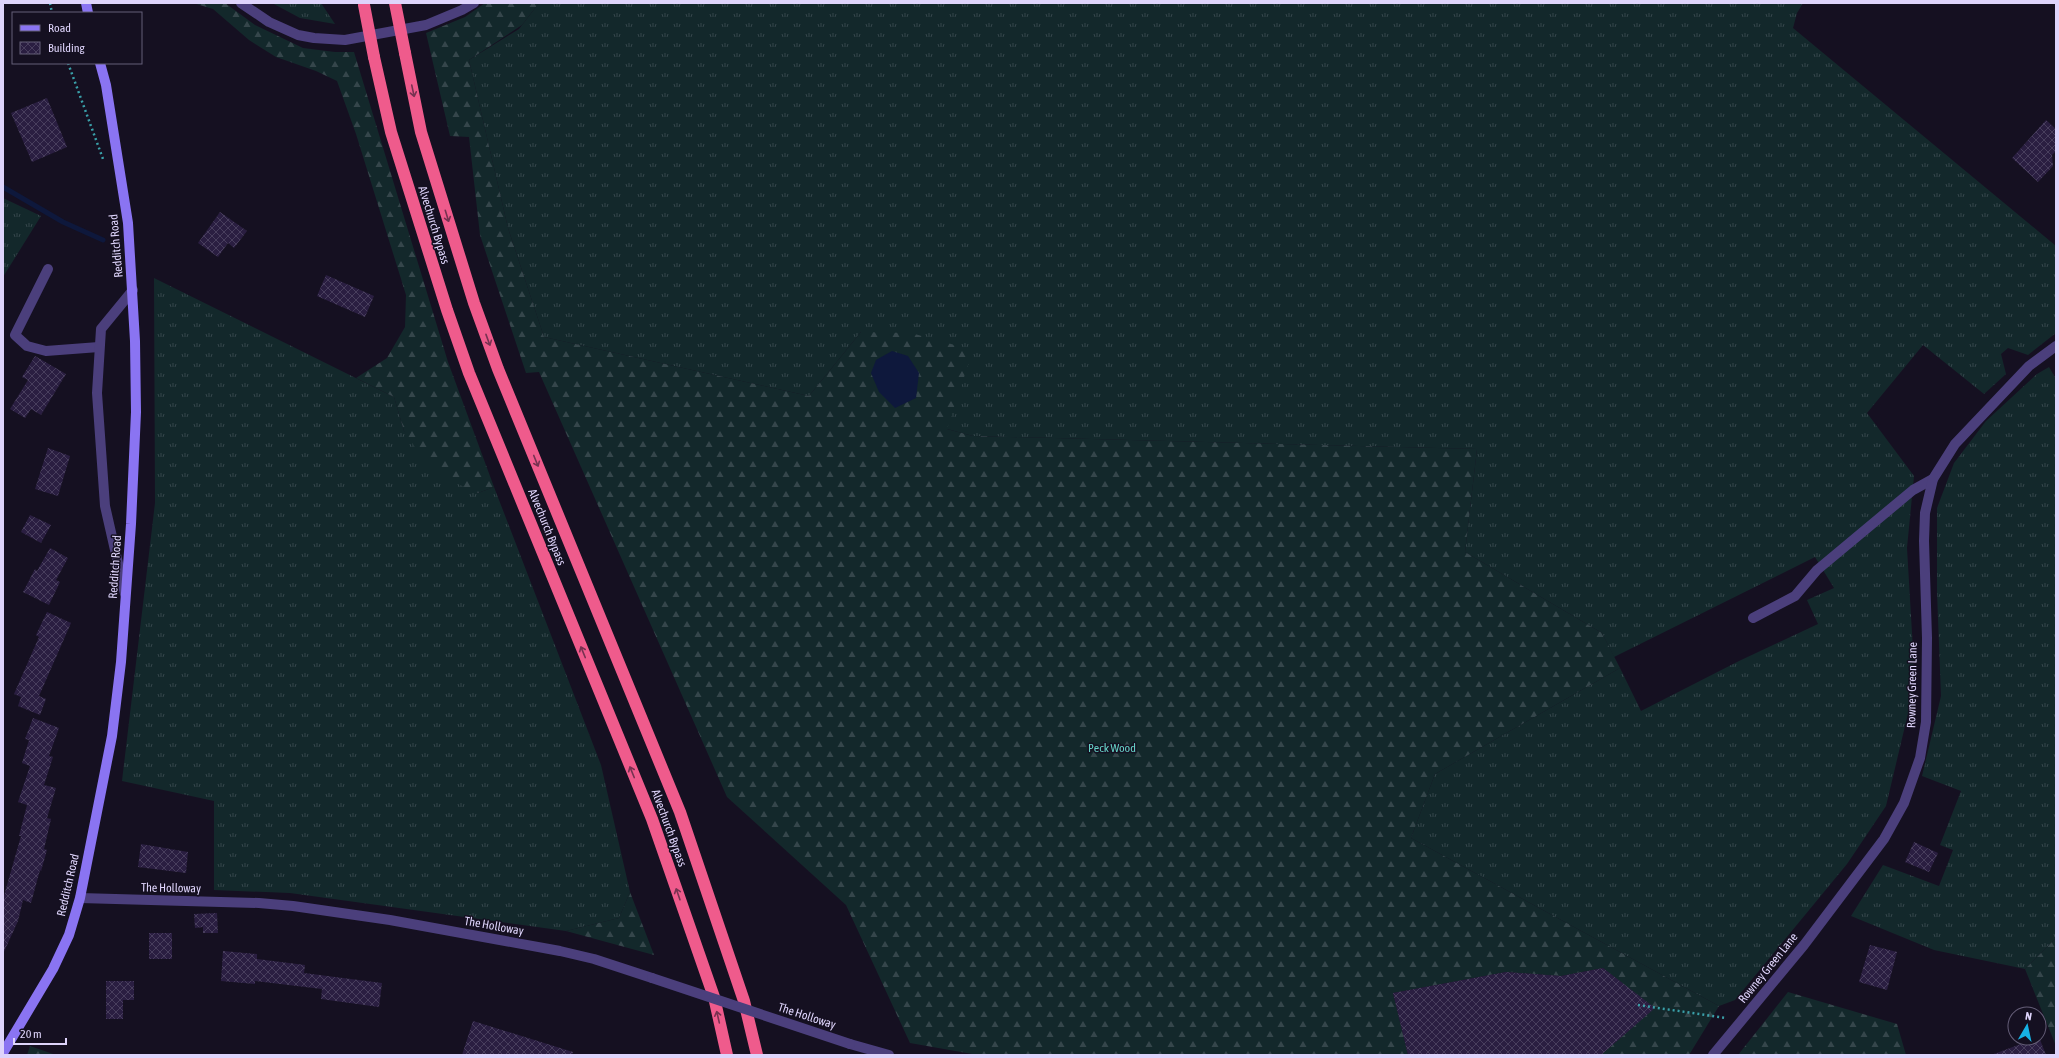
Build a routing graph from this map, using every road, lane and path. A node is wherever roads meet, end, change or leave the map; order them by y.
1 (241, 3) edge
2 (395, 3) edge
3 (474, 3) edge
4 (363, 4) edge
5 (68, 64) edge
6 (100, 64) edge
7 (103, 160) dead end
8 (48, 269) dead end
9 (133, 290) junction
10 (2056, 346) edge
11 (99, 347) junction
12 (1933, 479) junction
13 (126, 598) junction
14 (1753, 618) dead end
15 (80, 898) junction
16 (1638, 1005) dead end
17 (1742, 1020) junction
18 (3, 1053) edge
19 (727, 1055) edge
20 (757, 1055) edge
21 (889, 1055) edge
22 (1714, 1055) edge

1 - 3 street
2 -> 20 highway, Alvechurch Bypass, bridge
19 -> 4 highway, Alvechurch Bypass, bridge
5 - 7 path
6 - 9 main road, Redditch Road
8 - 11 street
9 - 11 street
9 - 13 main road, Redditch Road
10 - 12 street, Rowney Green Lane
11 - 13 street
12 - 14 street
12 - 17 street, Rowney Green Lane
13 - 15 main road, Redditch Road
15 - 18 main road, Redditch Road
15 - 21 street, The Holloway, bridge
16 - 17 path
17 - 22 street, Rowney Green Lane

